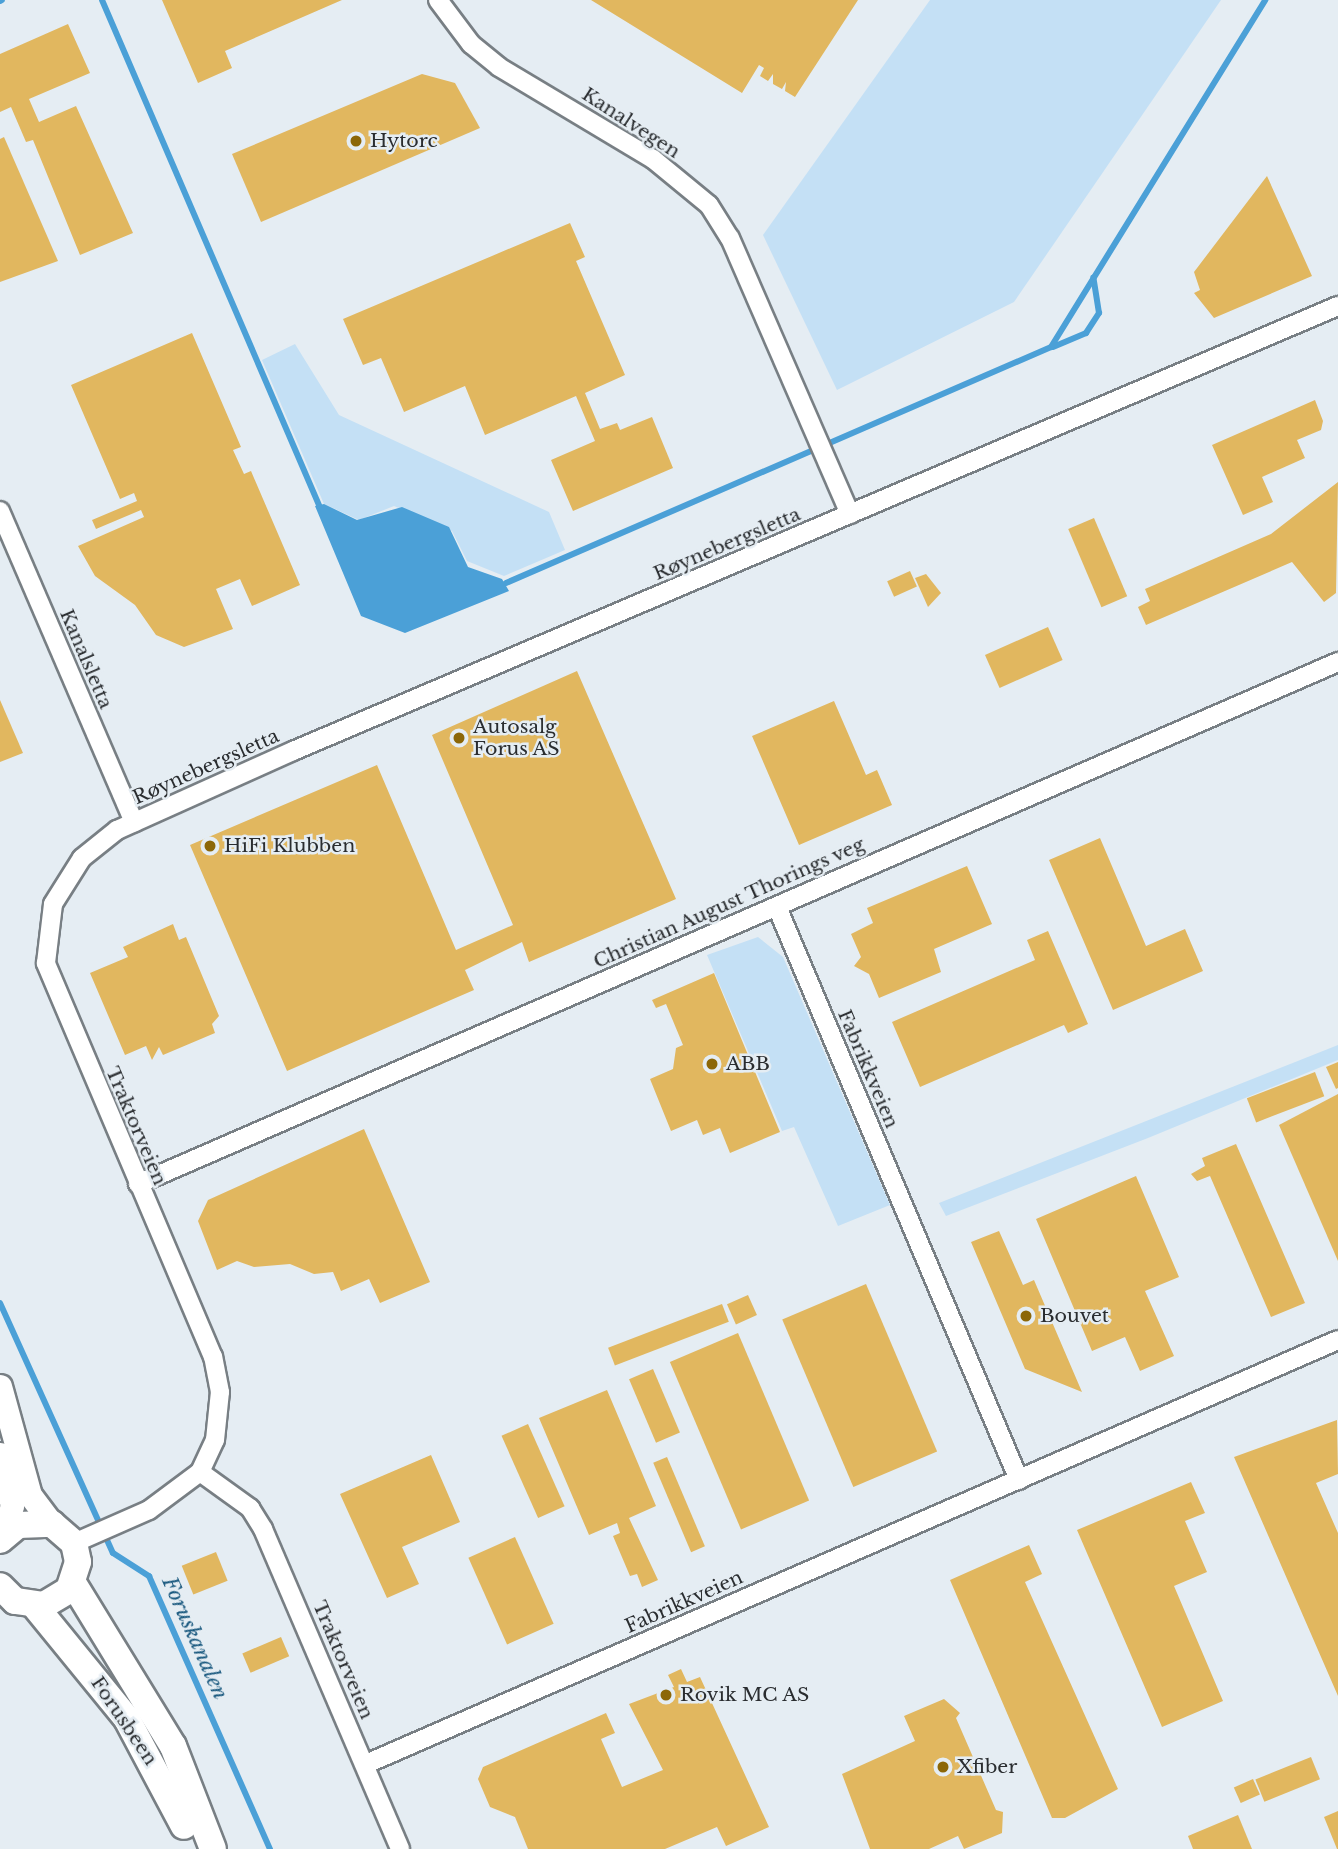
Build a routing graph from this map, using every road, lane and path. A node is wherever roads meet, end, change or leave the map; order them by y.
1 (438, 0) edge
2 (1338, 306) edge
3 (0, 511) edge
4 (850, 514) junction
5 (1338, 662) edge
6 (134, 822) junction
7 (777, 907) junction
8 (138, 1184) junction
9 (1338, 1340) edge
10 (0, 1386) edge
11 (0, 1454) edge
12 (200, 1472) junction
13 (1019, 1480) junction
14 (52, 1524) junction
15 (82, 1538) junction
16 (0, 1540) edge
17 (68, 1590) junction
18 (2, 1592) edge
19 (35, 1606) junction
20 (366, 1764) junction
21 (193, 1849) edge
22 (212, 1849) edge
23 (400, 1849) edge

1 - 4 street, Kanalvegen
2 - 4 street, Røynebergsletta
3 - 6 street, Kanalsletta
4 - 6 street, Røynebergsletta
5 - 7 street, Christian August Thorings veg
6 - 8 street, Traktorveien
7 - 8 street, Christian August Thorings veg
7 - 13 street, Fabrikkveien
8 - 12 street, Traktorveien
9 - 13 street, Fabrikkveien
10 - 14 street
11 - 16 street
12 - 15 street
12 - 20 street, Traktorveien
13 - 20 street, Fabrikkveien
14 - 15 main road
14 - 16 main road
15 - 17 main road
17 - 19 main road
17 - 22 main road, Forusbeen
18 - 19 main road
19 - 21 main road, Forusbeen
20 - 23 street, Traktorveien

